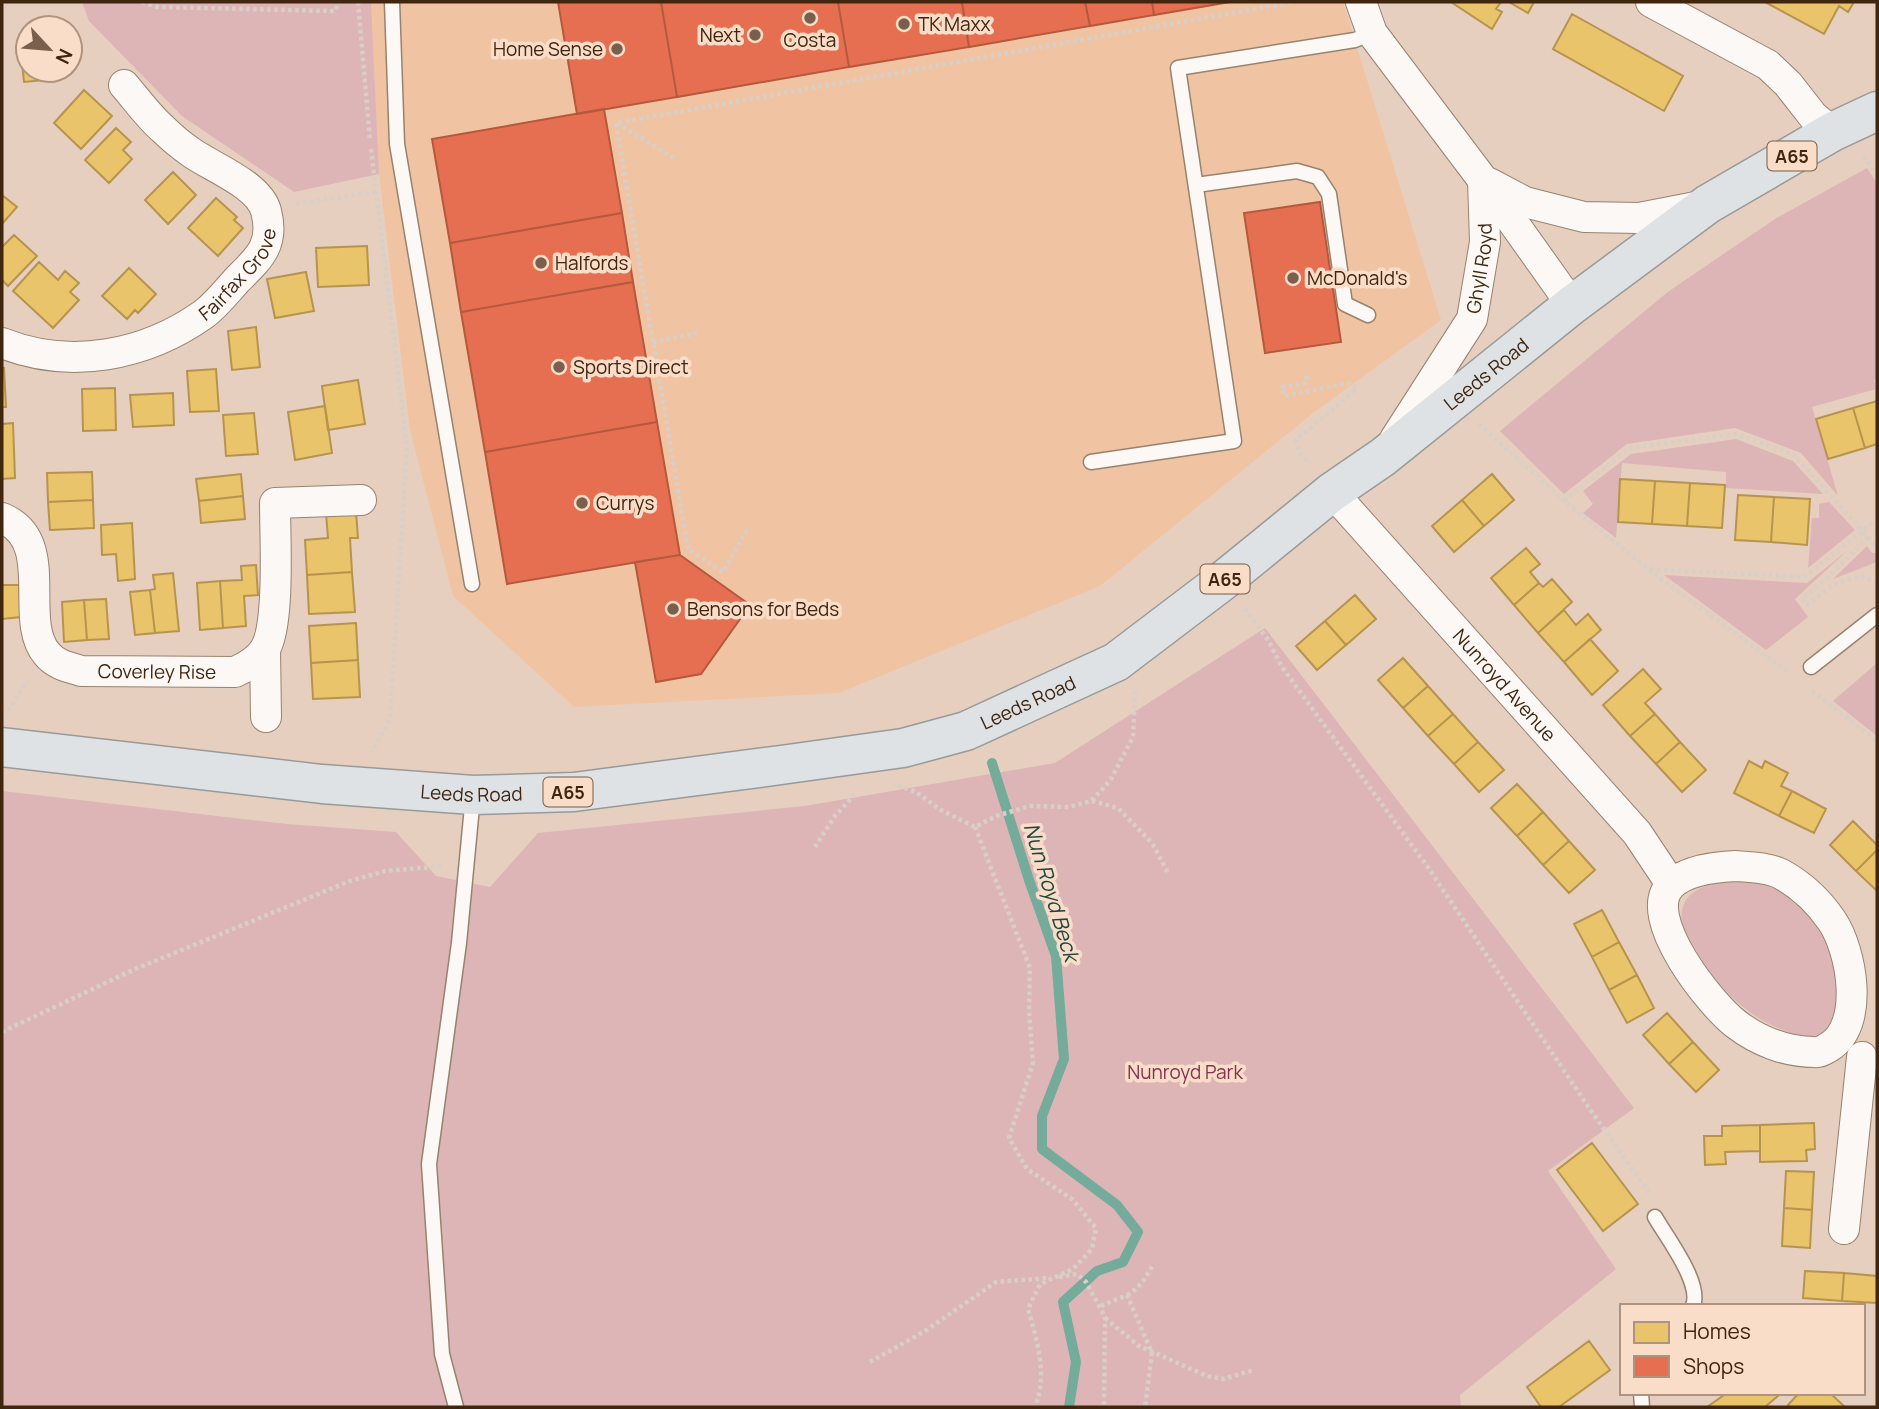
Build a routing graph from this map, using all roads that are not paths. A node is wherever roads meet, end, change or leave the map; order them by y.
1 (392, 2) edge
2 (1361, 2) edge
3 (1651, 2) edge
4 (1681, 9) edge
5 (1372, 33) junction
6 (124, 85) dead end
7 (1877, 111) edge
8 (1832, 132) junction
9 (1483, 180) junction
10 (1196, 185) junction
11 (1708, 204) junction
12 (1572, 305) junction
13 (1368, 315) dead end
14 (2, 343) edge
15 (1383, 457) junction
16 (1091, 462) dead end
17 (1332, 492) junction
18 (361, 500) dead end
19 (2, 518) edge
20 (472, 584) dead end
21 (1877, 615) edge
22 (265, 650) junction
23 (1811, 667) dead end
24 (266, 717) dead end
25 (2, 747) edge
26 (473, 795) junction
27 (1671, 884) junction
28 (1864, 981) edge
29 (1859, 1055) edge
30 (1655, 1217) road end
31 (1844, 1229) dead end
32 (1694, 1304) edge
33 (456, 1407) edge

1 - 20 lane
2 - 5 street, Ghyll Royd
3 - 4 street
4 - 8 street
5 - 9 street, Ghyll Royd
5 - 10 lane
6 - 14 street, Fairfax Grove
7 - 8 main road, Leeds Road / A65
8 - 11 main road, Leeds Road / A65
9 - 11 street, Ghyll Royd
9 - 12 street, Ghyll Royd
9 - 15 street, Ghyll Royd
10 - 13 lane
10 - 16 lane
11 - 12 main road, Leeds Road / A65
12 - 15 main road, Leeds Road / A65
15 - 17 main road, Leeds Road / A65
17 - 26 main road, Leeds Road / A65
17 - 27 street, Nunroyd Avenue
18 - 22 street
19 - 22 street, Coverley Rise
21 - 23 lane
22 - 24 street
25 - 26 main road, Leeds Road / A65
26 - 33 lane
27 - 28 street
27 - 29 street
28 - 29 street
29 - 31 street
30 - 32 lane

